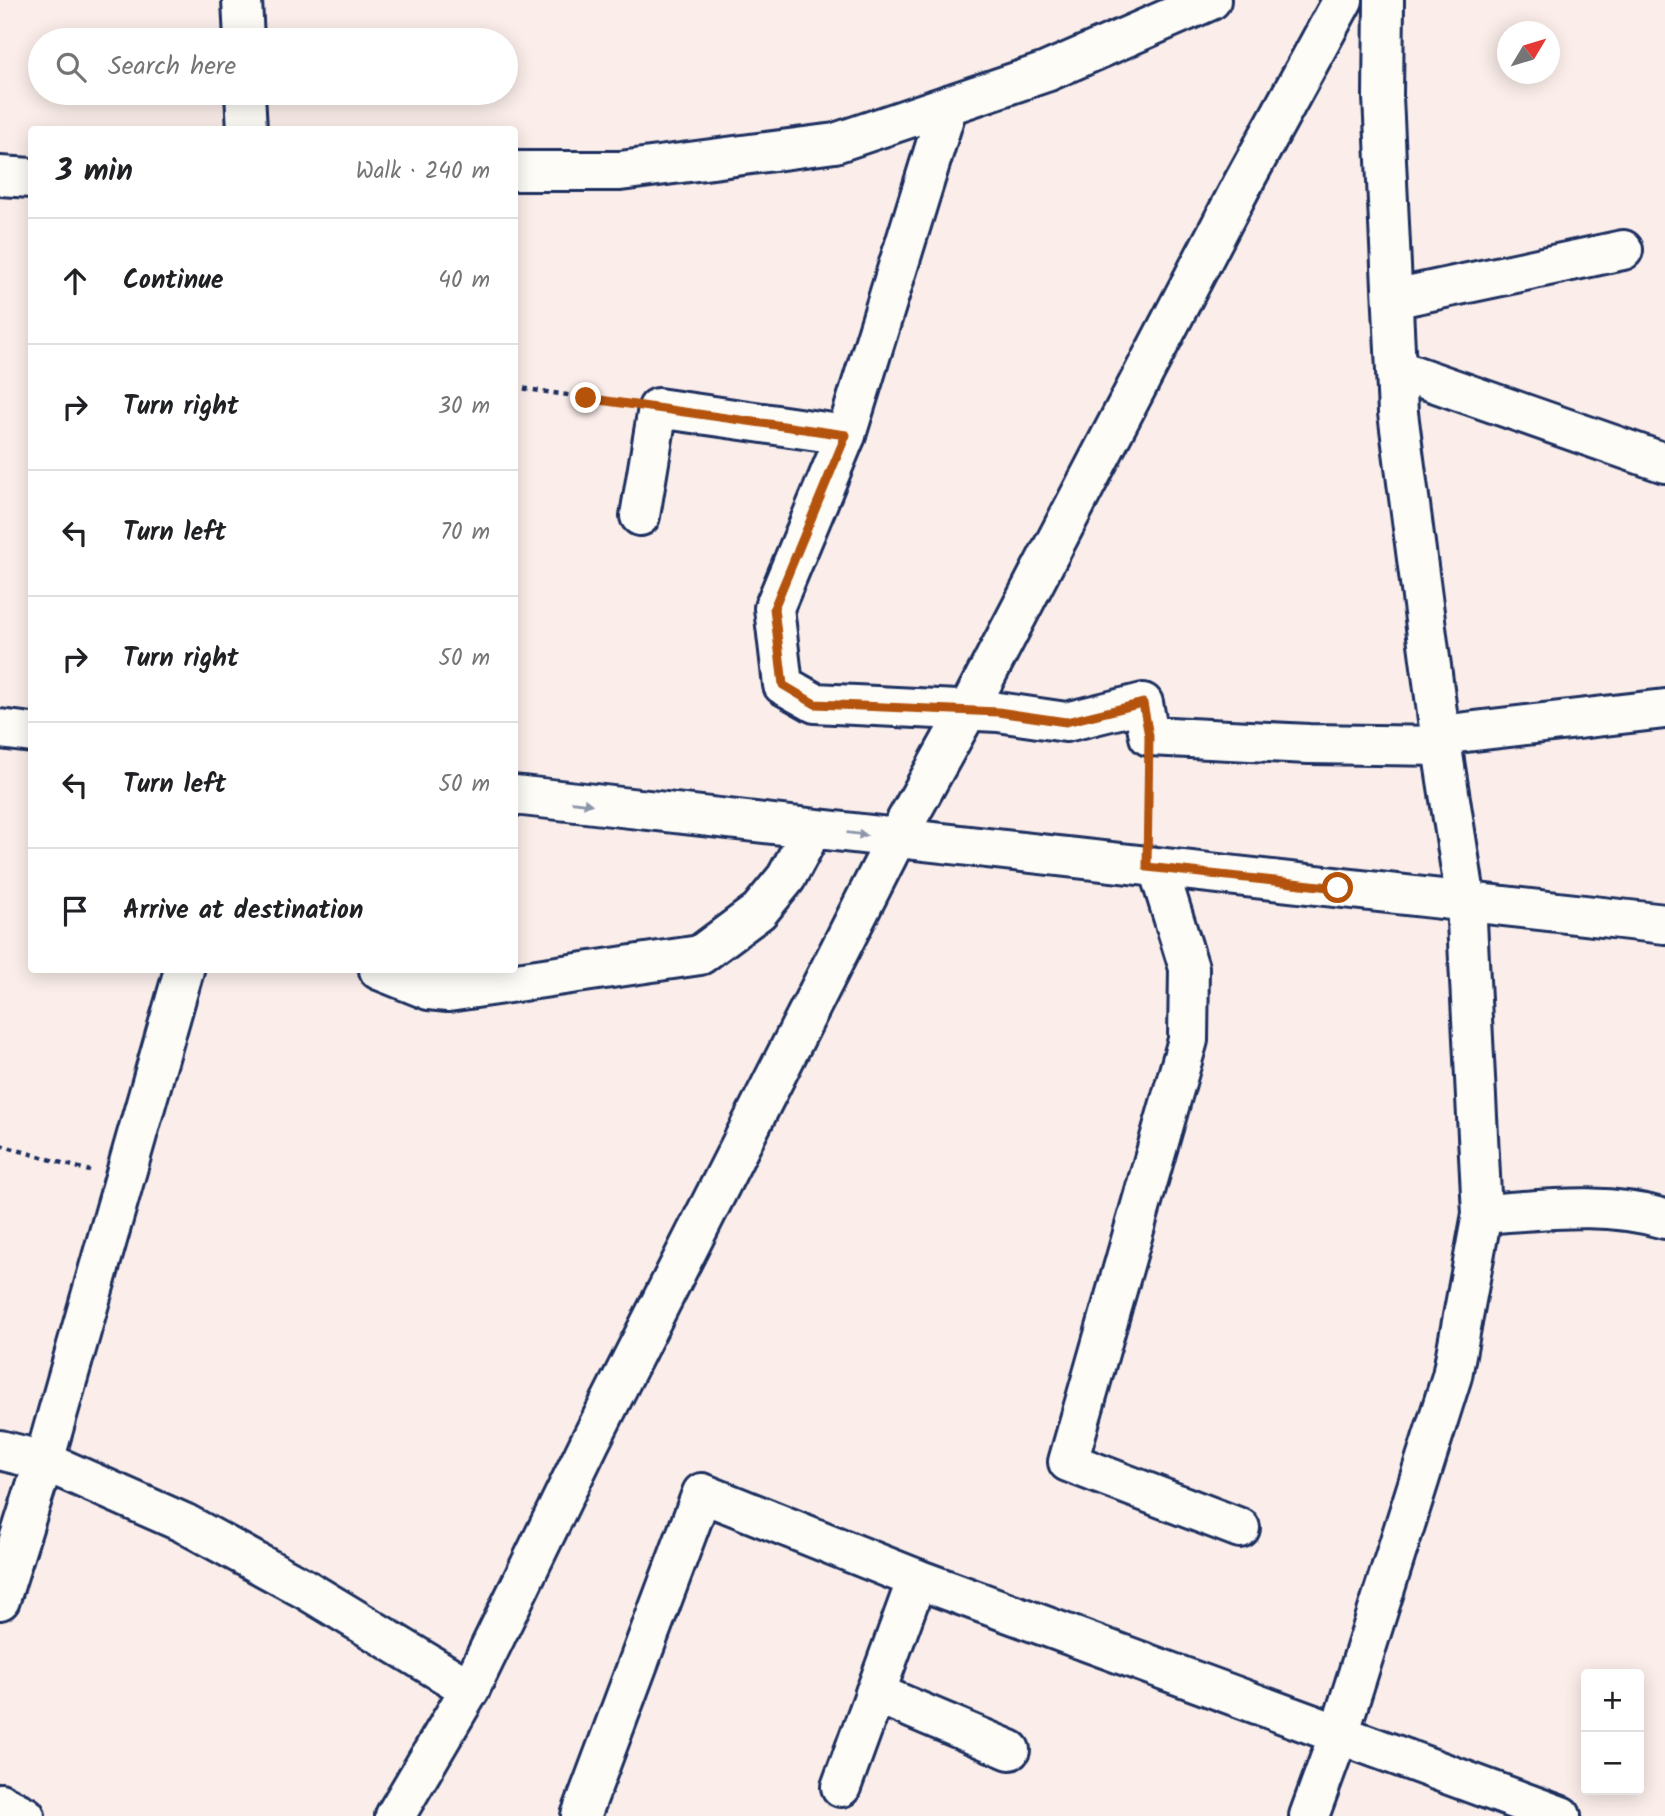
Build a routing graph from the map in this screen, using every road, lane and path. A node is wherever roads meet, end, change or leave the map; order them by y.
1 (242, 0) edge
2 (1211, 0) edge
3 (1343, 0) edge
4 (1384, 0) edge
5 (243, 28) edge
6 (246, 105) edge
7 (948, 105) junction
8 (247, 126) edge
9 (518, 171) edge
10 (0, 176) edge
11 (28, 178) edge
12 (1623, 250) dead end
13 (1393, 299) junction
14 (1396, 369) junction
15 (518, 388) edge
16 (658, 408) junction
17 (846, 435) junction
18 (1665, 463) edge
19 (640, 516) dead end
20 (1665, 709) edge
21 (968, 710) junction
22 (0, 729) edge
23 (28, 732) edge
24 (1149, 736) junction
25 (1441, 741) junction
26 (518, 795) edge
27 (806, 828) junction
28 (896, 839) junction
29 (1152, 867) junction
30 (1466, 902) junction
31 (1665, 923) edge
32 (183, 973) edge
33 (386, 973) edge
34 (0, 1145) edge
35 (124, 1181) junction
36 (1482, 1214) junction
37 (1665, 1219) edge
38 (0, 1450) edge
39 (44, 1461) junction
40 (1240, 1528) dead end
41 (917, 1579) junction
42 (0, 1600) edge
43 (470, 1689) junction
44 (875, 1693) junction
45 (1339, 1734) junction
46 (1010, 1750) dead end
47 (841, 1787) dead end
48 (0, 1803) edge
49 (25, 1816) edge
50 (395, 1816) edge
51 (581, 1816) edge
52 (1309, 1816) edge
53 (1561, 1816) edge

1 - 5 street
2 - 7 street
3 - 21 street
4 - 13 street
6 - 8 street
7 - 9 street
7 - 17 street
10 - 11 street
12 - 13 street
13 - 14 street
14 - 18 street
14 - 25 street
15 - 16 path
16 - 17 street
16 - 19 street
17 - 21 street
20 - 25 street
21 - 24 street
21 - 28 street
22 - 23 street
24 - 25 street
24 - 29 path
25 - 30 street
26 -> 27 street
27 -> 28 street
27 - 33 street
28 - 29 street
28 - 43 street
29 - 30 street
29 - 40 street
30 - 31 street
30 - 36 street
32 - 35 street
34 - 35 path
35 - 39 street
36 - 37 street
36 - 45 street
38 - 39 street
39 - 42 street
39 - 43 street
41 - 44 street
41 - 45 street
41 - 51 street
43 - 50 street
44 - 46 street
44 - 47 street
45 - 52 street
45 - 53 street
48 - 49 street

